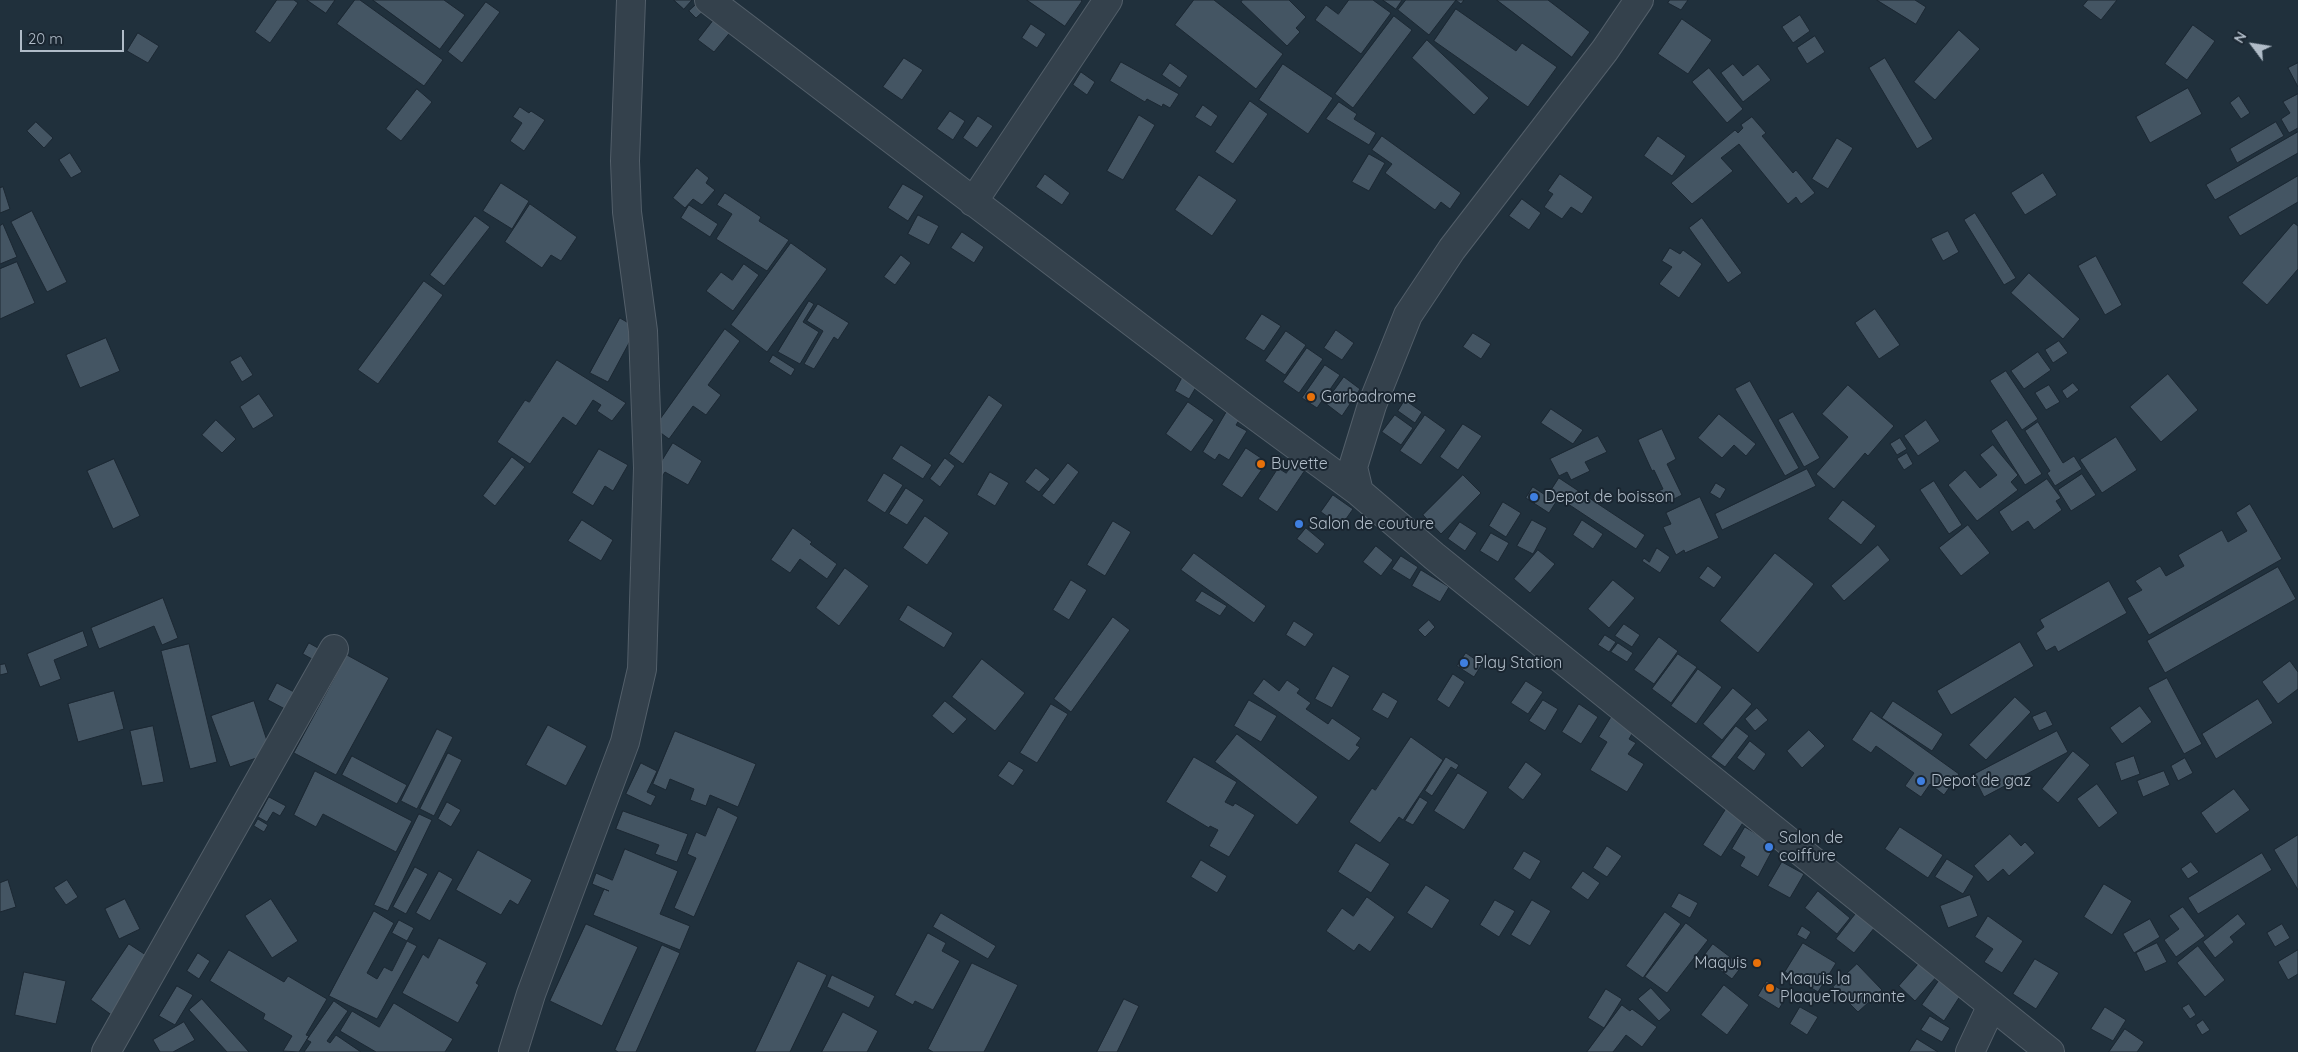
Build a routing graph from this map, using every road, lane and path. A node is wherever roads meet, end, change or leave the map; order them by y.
1 (631, 0) edge
2 (709, 0) edge
3 (1108, 0) edge
4 (1639, 0) edge
5 (973, 202) junction
6 (1360, 492) junction
7 (334, 649) dead end
8 (1992, 1006) junction
9 (106, 1052) edge
10 (514, 1052) edge
11 (1970, 1052) edge
12 (2050, 1052) edge

1 - 10 street
2 - 5 street
3 - 5 street
4 - 6 street
5 - 6 street
6 - 8 street
7 - 9 street
8 - 11 street
8 - 12 street

